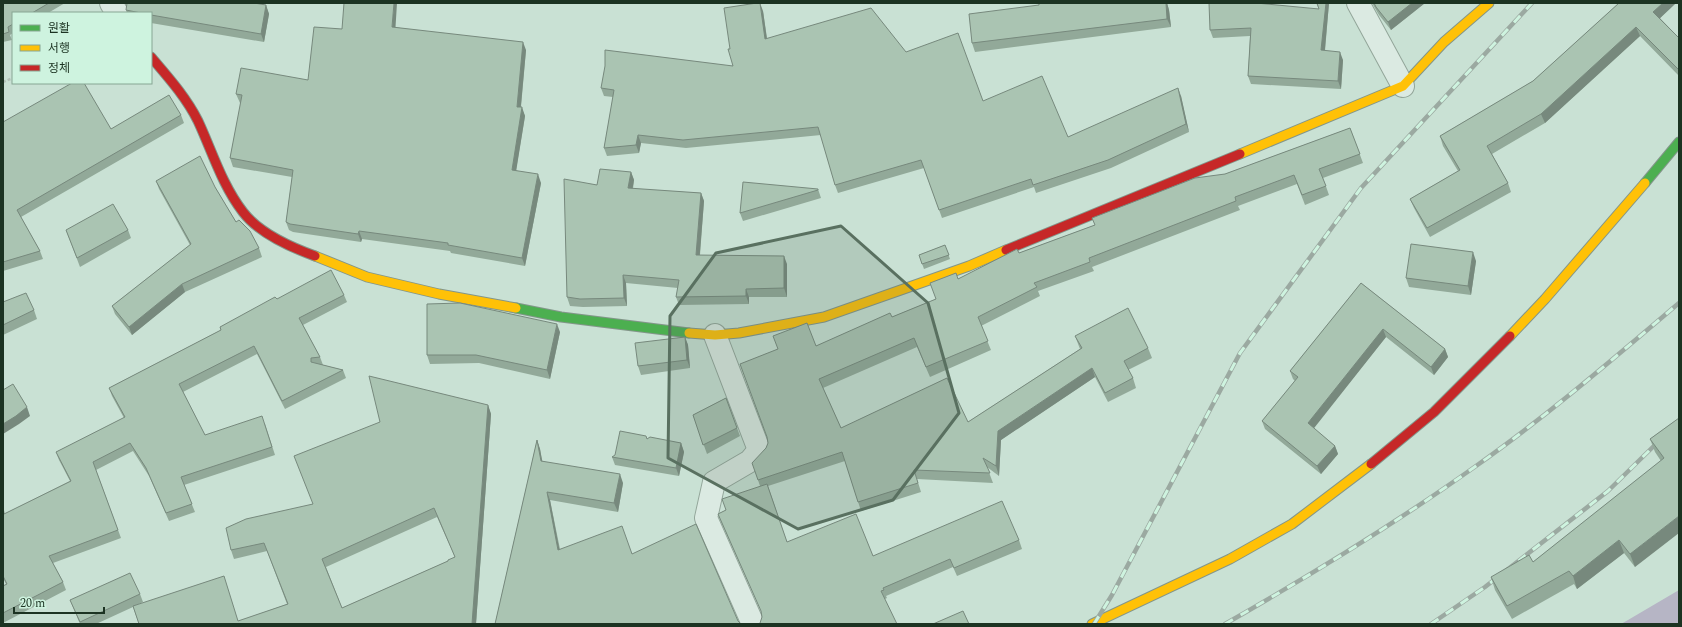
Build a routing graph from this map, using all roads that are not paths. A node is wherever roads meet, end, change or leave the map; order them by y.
1 (111, 3) edge
2 (1358, 3) edge
3 (1489, 3) edge
4 (116, 12) edge
5 (152, 58) edge
6 (1403, 86) junction
7 (1679, 142) edge
8 (715, 335) junction
9 (753, 624) edge
10 (1092, 624) edge

1 - 4 street
2 - 6 street
3 - 6 street
5 - 8 street
6 - 8 street
7 - 10 street
8 - 9 street

